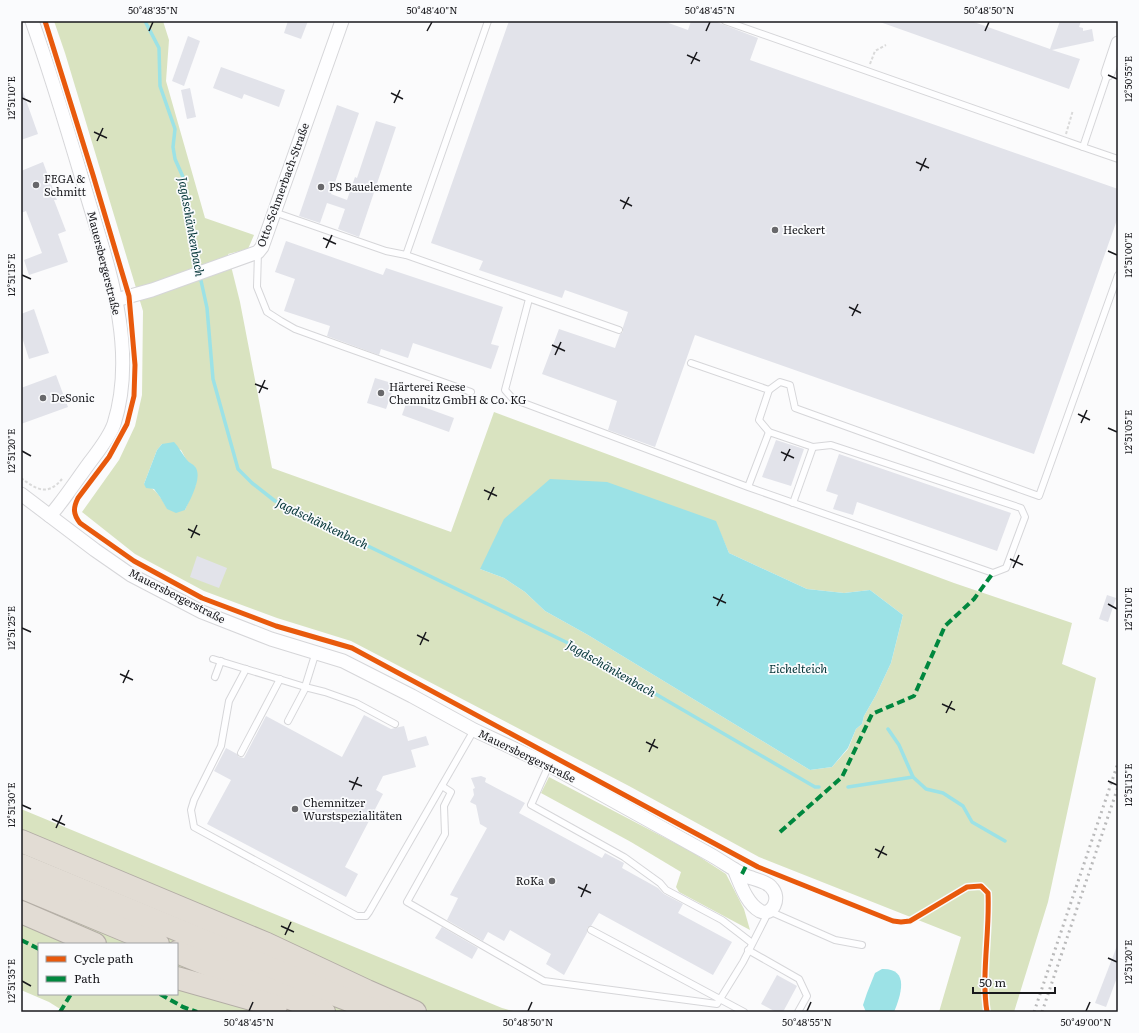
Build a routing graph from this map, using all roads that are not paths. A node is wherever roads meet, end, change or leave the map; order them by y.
1 (32, 21) edge
2 (342, 21) edge
3 (488, 21) edge
4 (725, 21) edge
5 (1118, 43) edge
6 (1108, 73) joint
7 (1083, 147) junction
8 (1118, 159) edge
9 (274, 212) junction
10 (258, 252) junction
11 (406, 255) junction
12 (1118, 275) edge
13 (529, 299) junction
14 (116, 300) junction
15 (619, 330) dead end
16 (691, 363) dead end
17 (769, 390) junction
18 (471, 392) dead end
19 (769, 432) junction
20 (813, 447) junction
21 (748, 488) junction
22 (21, 494) edge
23 (793, 503) junction
24 (50, 516) junction
25 (315, 654) junction
26 (213, 659) dead end
27 (221, 661) junction
28 (246, 669) junction
29 (215, 677) dead end
30 (280, 679) junction
31 (306, 687) junction
32 (288, 721) dead end
33 (395, 724) dead end
34 (474, 730) junction
35 (241, 753) dead end
36 (549, 765) junction
37 (442, 786) junction
38 (21, 841) edge
39 (21, 864) edge
40 (734, 869) junction
41 (21, 887) edge
42 (769, 911) junction
43 (21, 912) edge
44 (591, 930) dead end
45 (93, 943) edge
46 (156, 943) edge
47 (752, 943) junction
48 (862, 945) dead end
49 (748, 950) junction
50 (178, 952) edge
51 (178, 978) edge
52 (720, 999) junction
53 (308, 1012) edge
54 (324, 1012) edge
55 (381, 1012) edge
56 (415, 1012) edge
57 (744, 1012) edge
58 (798, 1012) edge

1 - 14 street, Mauersbergerstraße
2 - 9 street, Otto-Schmerbach-Straße
3 - 11 lane
4 - 7 lane
5 - 6 street
6 - 7 lane
7 - 8 lane
9 - 10 street, Otto-Schmerbach-Straße
9 - 11 lane
10 - 14 street, Otto-Schmerbach-Straße
10 - 18 lane
11 - 13 lane
12 - 17 lane
13 - 15 lane
13 - 21 lane
14 - 24 street, Mauersbergerstraße
16 - 17 lane
17 - 19 lane
19 - 20 lane
19 - 21 lane
20 - 23 lane
20 - 23 lane
21 - 23 lane
22 - 24 street, Mauersbergerstraße
24 - 25 street, Mauersbergerstraße
25 - 31 lane
25 - 34 street, Mauersbergerstraße
26 - 27 lane
27 - 28 lane
27 - 29 lane
28 - 30 lane
28 - 37 lane
30 - 31 lane
30 - 35 lane
31 - 32 lane
31 - 33 lane
34 - 36 street, Mauersbergerstraße
34 - 37 lane
36 - 40 street, Mauersbergerstraße
36 - 47 lane
37 - 52 lane
38 - 56 highway
39 - 55 highway
40 - 42 street
40 - 42 street, Mauersbergerstraße
41 - 46 highway
42 - 47 lane
42 - 48 lane
43 - 45 highway
44 - 52 lane
47 - 49 lane
49 - 52 lane
49 - 58 lane
50 - 54 highway
51 - 53 highway
52 - 57 lane

